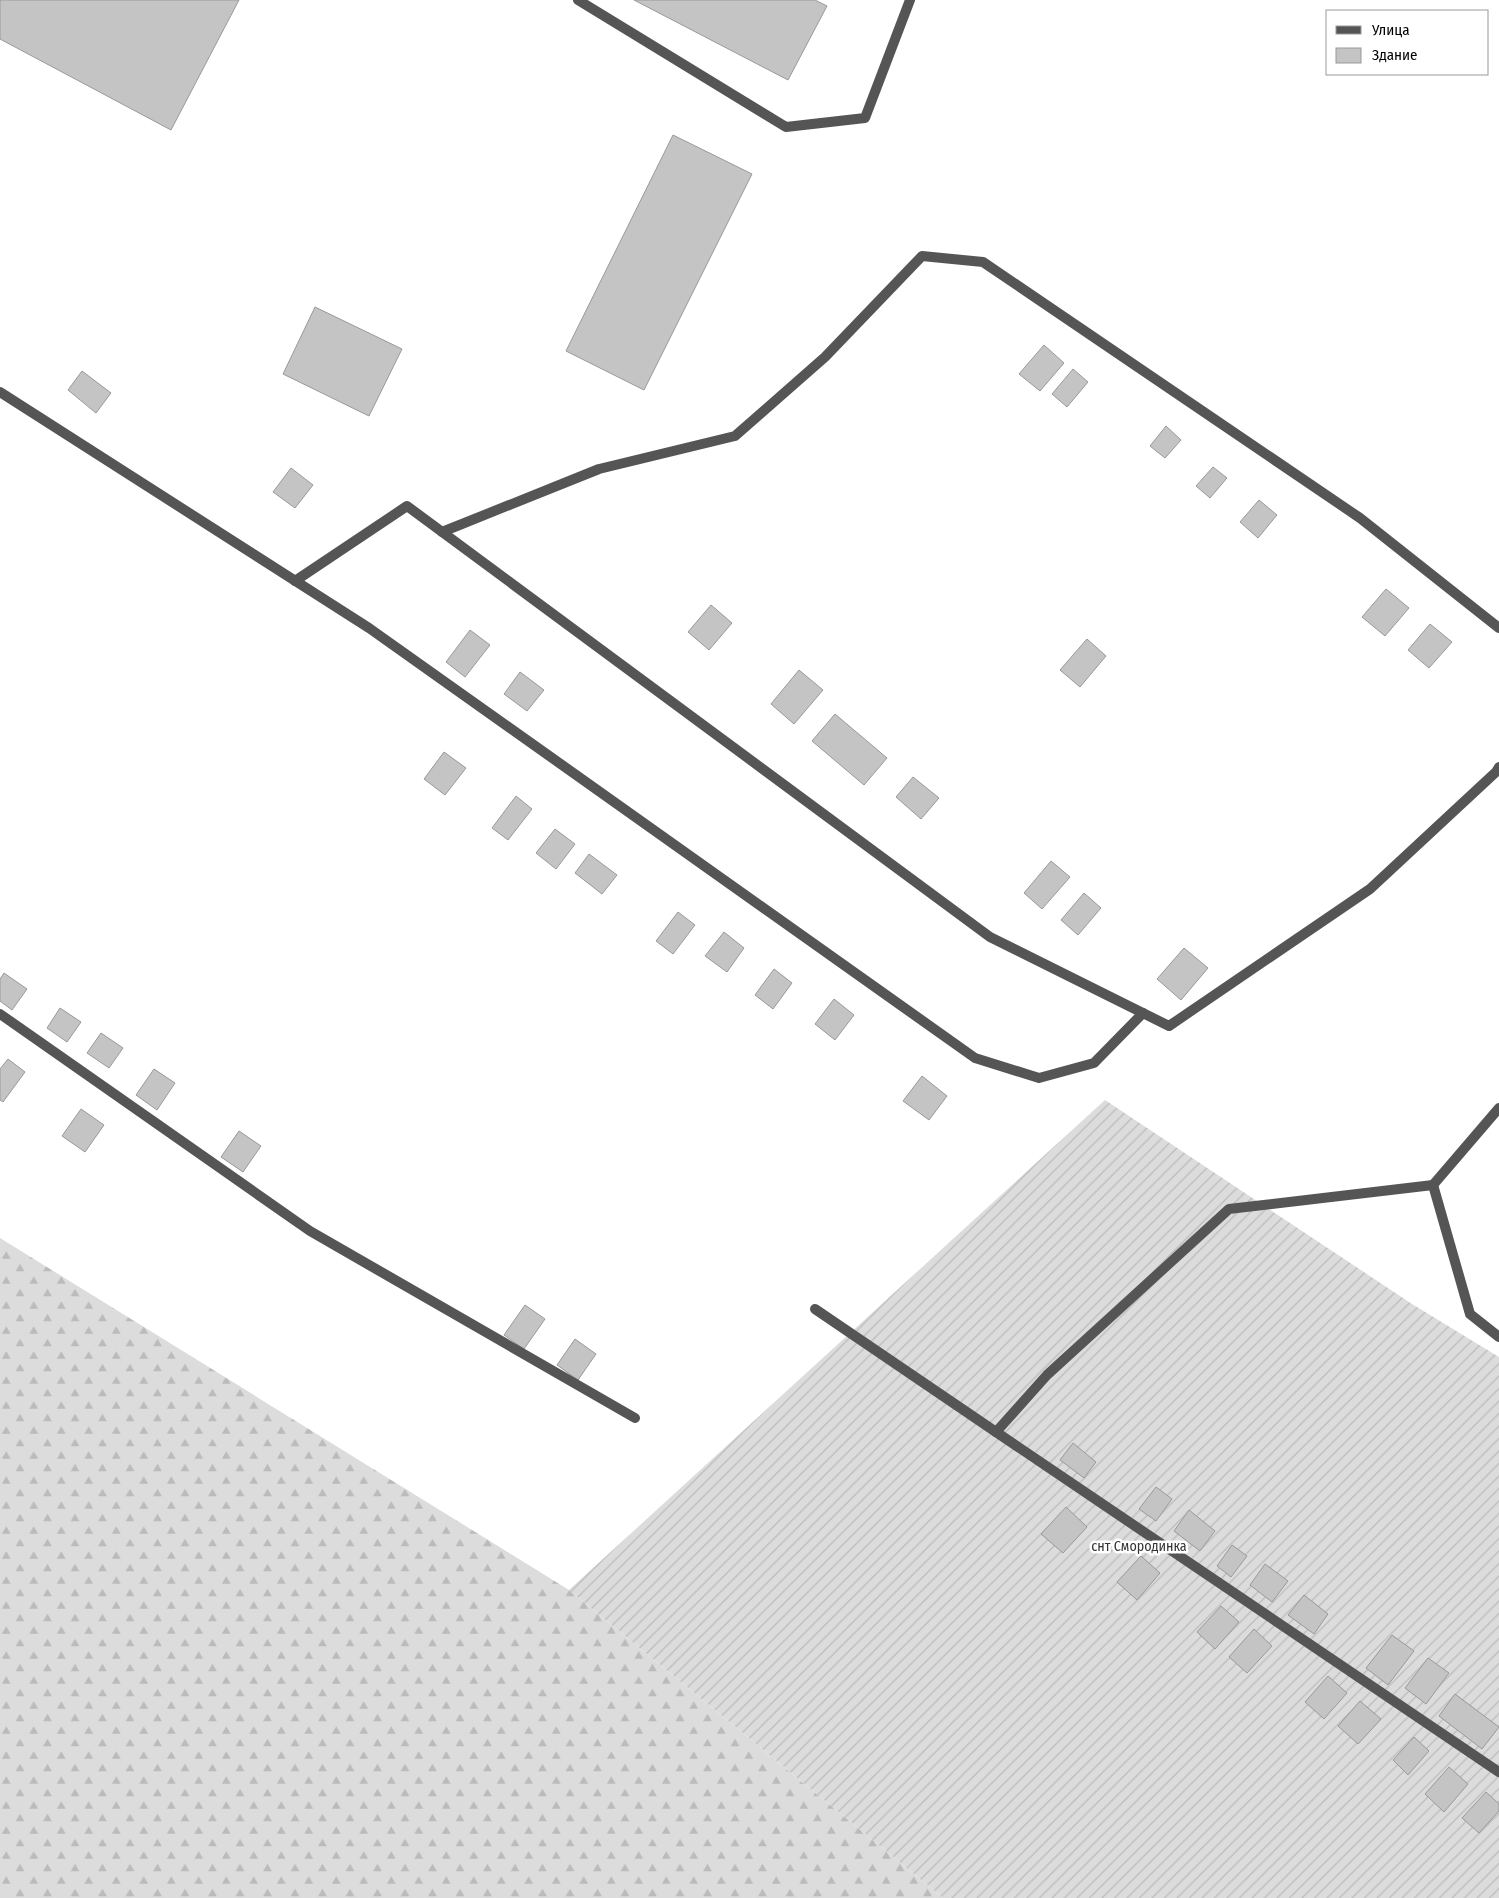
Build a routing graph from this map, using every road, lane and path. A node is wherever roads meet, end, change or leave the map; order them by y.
1 (578, 0) edge
2 (910, 0) edge
3 (0, 392) edge
4 (442, 532) junction
5 (295, 581) junction
6 (1499, 628) edge
7 (1499, 767) edge
8 (1143, 1013) junction
9 (0, 1014) edge
10 (1499, 1108) edge
11 (1433, 1185) junction
12 (815, 1310) dead end
13 (1499, 1337) edge
14 (635, 1418) dead end
15 (996, 1432) junction
16 (1499, 1772) edge

1 - 2 street
3 - 5 street
4 - 5 street
4 - 6 street
4 - 8 street
5 - 8 street
7 - 8 street
9 - 14 street
10 - 11 street
11 - 13 street
11 - 15 street
12 - 15 street
15 - 16 street

